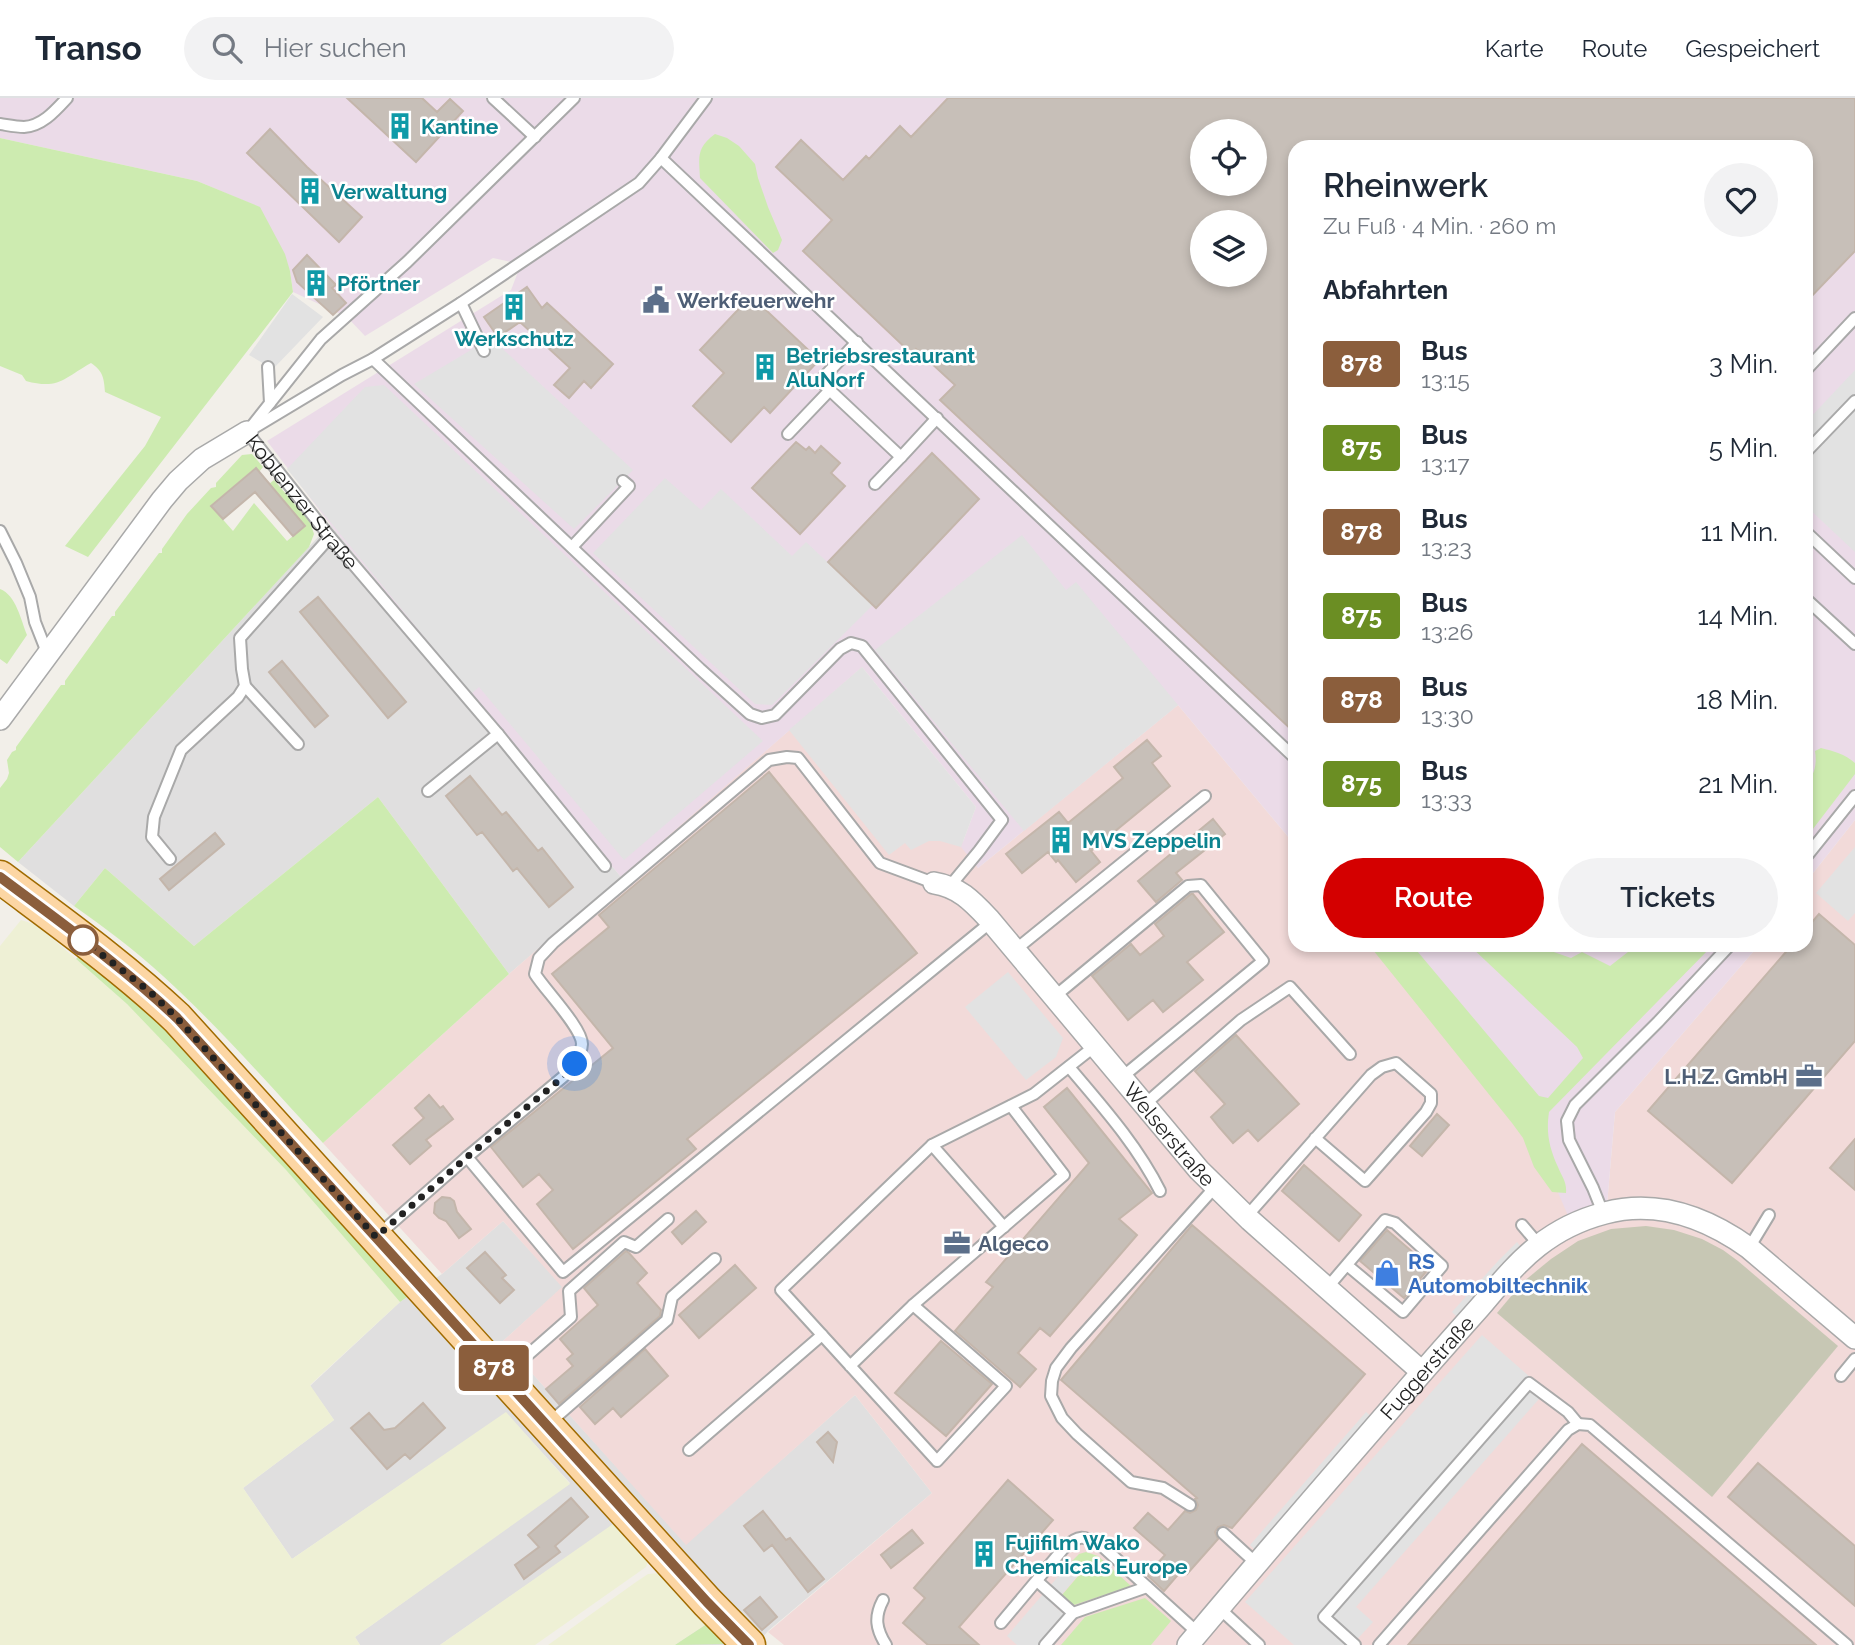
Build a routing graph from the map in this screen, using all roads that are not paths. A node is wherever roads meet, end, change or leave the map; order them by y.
1 (67, 98) edge
2 (493, 98) edge
3 (574, 98) edge
4 (706, 98) edge
5 (0, 124) edge
6 (535, 137) junction
7 (661, 158) junction
8 (461, 303) junction
9 (1855, 318) edge
10 (314, 326) dead end
11 (321, 339) junction
12 (857, 342) junction
13 (484, 351) dead end
14 (373, 359) junction
15 (1813, 363) edge
16 (268, 367) dead end
17 (830, 390) junction
18 (1855, 401) edge
19 (270, 403) junction
20 (937, 418) junction
21 (247, 432) junction
22 (788, 434) dead end
23 (1813, 446) edge
24 (901, 457) junction
25 (623, 481) dead end
26 (875, 484) dead end
27 (0, 531) edge
28 (330, 537) junction
29 (1813, 539) edge
30 (572, 547) junction
31 (1855, 578) edge
32 (1813, 606) edge
33 (1855, 645) edge
34 (48, 655) junction
35 (245, 686) junction
36 (0, 719) edge
37 (498, 734) junction
38 (298, 744) dead end
39 (1288, 751) edge
40 (428, 791) dead end
41 (1205, 796) dead end
42 (1855, 796) edge
43 (1813, 848) edge
44 (170, 859) dead end
45 (605, 866) dead end
46 (0, 877) edge
47 (942, 884) junction
48 (991, 922) junction
49 (1015, 950) junction
50 (1723, 952) edge
51 (1054, 997) junction
52 (1095, 1046) junction
53 (1350, 1054) dead end
54 (1069, 1067) junction
55 (1121, 1077) junction
56 (1144, 1105) junction
57 (1011, 1106) junction
58 (1315, 1138) junction
59 (933, 1145) junction
60 (467, 1157) junction
61 (1216, 1186) junction
62 (1160, 1191) dead end
63 (1604, 1213) junction
64 (1769, 1215) dead end
65 (1247, 1216) junction
66 (668, 1219) dead end
67 (1522, 1225) dead end
68 (1004, 1227) junction
69 (376, 1237) junction
70 (1539, 1245) junction
71 (1749, 1248) junction
72 (715, 1259) dead end
73 (1347, 1265) junction
74 (1327, 1288) junction
75 (913, 1306) junction
76 (1852, 1330) edge
77 (822, 1335) junction
78 (1855, 1359) edge
79 (850, 1366) junction
80 (1422, 1372) junction
81 (1841, 1376) dead end
82 (503, 1377) junction
83 (1578, 1424) junction
84 (547, 1425) junction
85 (689, 1450) dead end
86 (1191, 1505) dead end
87 (1223, 1534) dead end
88 (1257, 1564) junction
89 (1037, 1581) junction
90 (1147, 1587) junction
91 (883, 1600) dead end
92 (1219, 1608) junction
93 (1073, 1613) junction
94 (1001, 1623) dead end
95 (1193, 1639) edge
96 (748, 1645) edge
97 (886, 1645) edge
98 (1045, 1645) edge
99 (1259, 1645) edge
100 (1355, 1645) edge
101 (1379, 1645) edge
102 (1847, 1645) edge

1 - 5 lane
2 - 6 lane
3 - 6 lane
4 - 7 lane
6 - 11 lane
7 - 8 lane
7 - 12 lane
8 - 13 lane
8 - 14 lane
9 - 15 lane
10 - 11 lane
11 - 19 lane
12 - 17 lane
12 - 20 lane
14 - 21 lane
14 - 30 lane
16 - 19 lane
17 - 22 lane
17 - 24 lane
18 - 23 lane
19 - 21 lane
20 - 24 lane
20 - 39 lane
21 - 28 lane, Koblenzer Straße
21 - 34 street, Koblenzer Straße
24 - 26 lane
25 - 30 lane
27 - 34 lane
28 - 35 lane
28 - 37 lane, Koblenzer Straße
29 - 31 lane
30 - 47 lane
32 - 33 lane
34 - 36 street, Koblenzer Straße
35 - 38 lane
35 - 44 lane
37 - 40 lane
37 - 45 lane, Koblenzer Straße
41 - 49 lane
42 - 43 lane
46 - 69 main road
47 - 48 street, Welserstraße
47 - 60 lane
48 - 49 street, Welserstraße
48 - 60 lane
49 - 51 street, Welserstraße
50 - 63 lane
51 - 52 street, Welserstraße
51 - 55 lane
52 - 54 lane
52 - 55 street, Welserstraße
53 - 56 lane
54 - 57 lane
54 - 62 lane
55 - 56 street, Welserstraße
56 - 61 street, Welserstraße
57 - 59 lane
57 - 68 lane
58 - 58 lane
58 - 65 lane
59 - 68 lane
59 - 77 lane
60 - 69 lane
61 - 65 street, Welserstraße
61 - 86 lane
63 - 70 street, Fuggerstraße
63 - 71 street, Fuggerstraße
64 - 71 lane
65 - 74 street, Welserstraße
66 - 82 lane
67 - 70 lane
68 - 75 lane
69 - 82 main road
70 - 80 street, Fuggerstraße
71 - 76 street, Fuggerstraße
72 - 84 lane
73 - 73 lane
73 - 74 lane
74 - 80 street, Welserstraße
75 - 79 lane
75 - 79 lane
77 - 79 lane
77 - 85 lane
78 - 81 lane
80 - 88 street, Fuggerstraße
82 - 84 main road
83 - 100 lane
83 - 101 lane
83 - 102 lane
84 - 96 main road
87 - 88 lane
88 - 92 street, Fuggerstraße
89 - 90 lane
89 - 93 lane
89 - 94 lane
90 - 93 lane
90 - 95 lane
91 - 97 lane
92 - 95 street, Fuggerstraße
92 - 99 lane
93 - 98 lane

